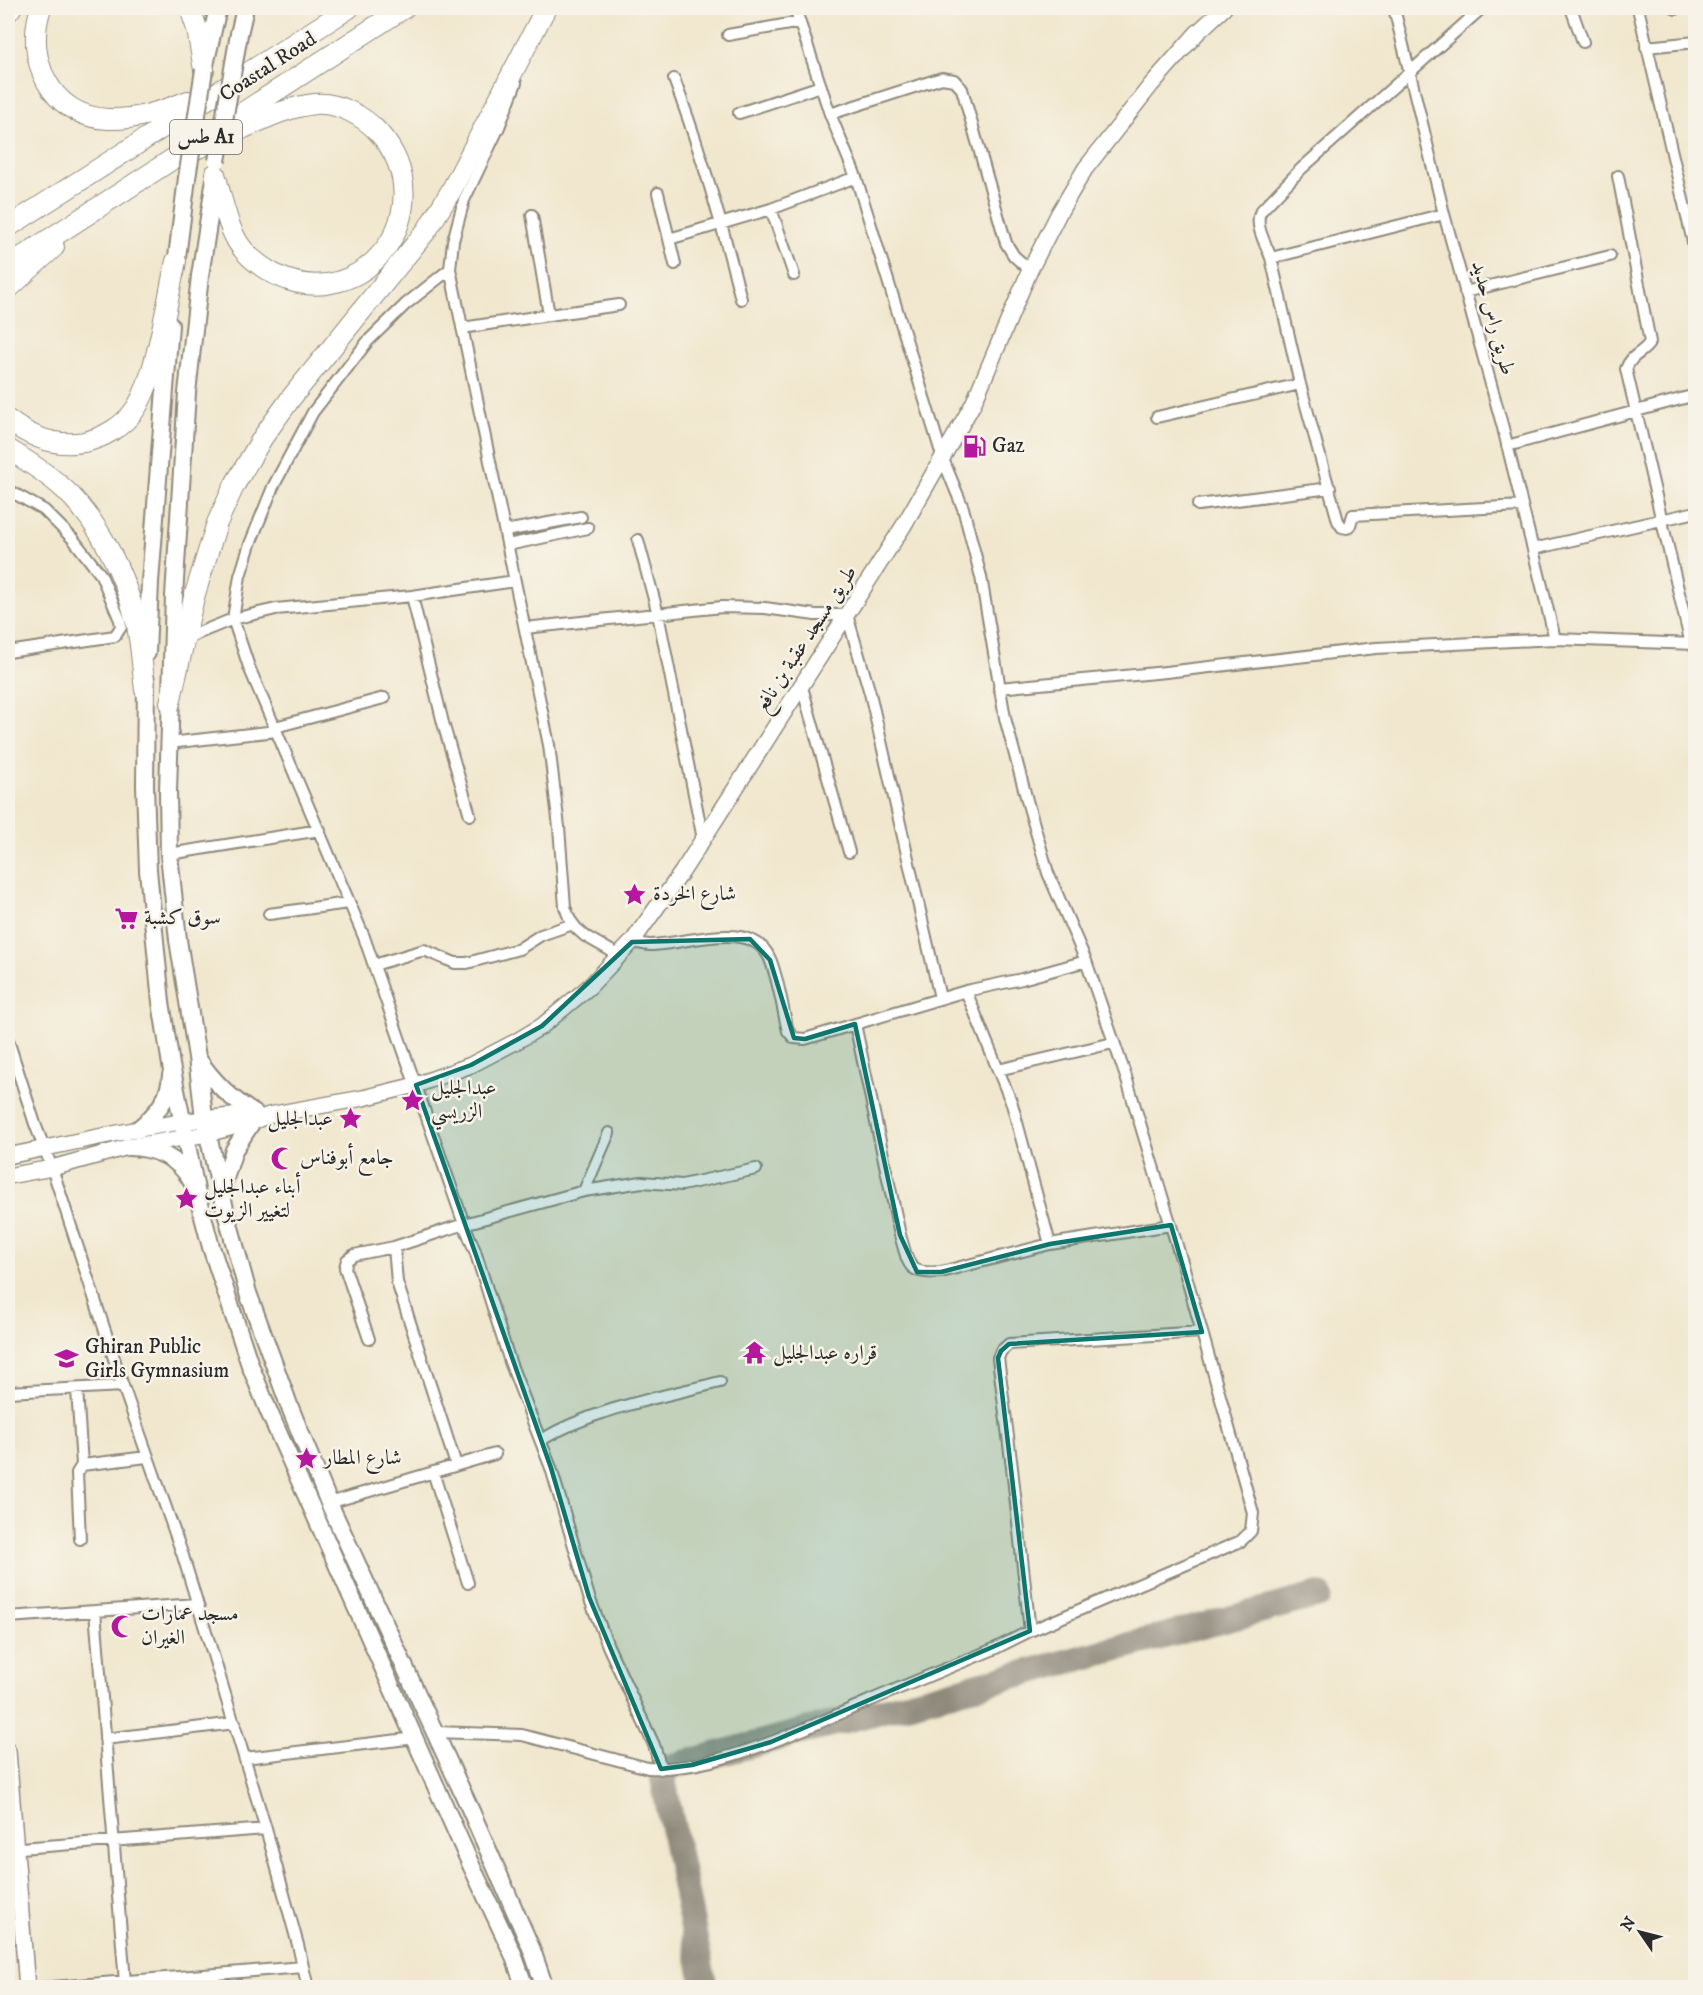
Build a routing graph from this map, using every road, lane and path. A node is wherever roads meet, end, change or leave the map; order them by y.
1 (11, 8) edge
2 (42, 8) edge
3 (190, 8) edge
4 (218, 8) edge
5 (245, 8) edge
6 (404, 8) edge
7 (546, 8) edge
8 (795, 8) edge
9 (1224, 8) edge
10 (1394, 8) edge
11 (1482, 8) edge
12 (1571, 8) edge
13 (1638, 8) edge
14 (343, 11) edge
15 (8, 12) edge
16 (800, 22) junction
17 (728, 35) dead end
18 (1583, 42) dead end
19 (1695, 42) edge
20 (1646, 47) junction
21 (526, 49) junction
22 (204, 70) junction
23 (1410, 71) junction
24 (674, 79) dead end
25 (821, 86) junction
26 (222, 88) junction
27 (739, 113) dead end
28 (830, 114) junction
29 (171, 160) junction
30 (216, 168) junction
31 (1618, 176) dead end
32 (856, 177) junction
33 (658, 193) dead end
34 (108, 200) junction
35 (771, 209) junction
36 (1444, 214) junction
37 (532, 215) dead end
38 (722, 224) junction
39 (8, 227) edge
40 (669, 239) junction
41 (1695, 255) edge
42 (1610, 256) dead end
43 (1271, 258) junction
44 (176, 261) junction
45 (675, 264) dead end
46 (8, 266) edge
47 (450, 269) junction
48 (1030, 270) junction
49 (794, 275) dead end
50 (8, 289) edge
51 (1466, 292) junction
52 (741, 299) dead end
53 (619, 306) dead end
54 (549, 315) junction
55 (462, 328) junction
56 (1300, 384) junction
57 (1688, 397) dead end
58 (1637, 411) junction
59 (1158, 417) dead end
60 (8, 420) edge
61 (1507, 446) junction
62 (8, 449) edge
63 (943, 459) junction
64 (1329, 488) junction
65 (8, 490) edge
66 (1198, 504) dead end
67 (1522, 506) junction
68 (1695, 512) edge
69 (581, 517) dead end
70 (1662, 520) junction
71 (588, 528) dead end
72 (505, 531) junction
73 (638, 540) dead end
74 (508, 545) junction
75 (1533, 549) junction
76 (515, 581) junction
77 (412, 596) junction
78 (658, 614) junction
79 (847, 615) junction
80 (233, 619) junction
81 (525, 628) junction
82 (184, 639) junction
83 (1555, 639) junction
84 (1693, 644) edge
85 (8, 652) edge
86 (802, 687) junction
87 (999, 688) junction
88 (145, 690) junction
89 (384, 698) dead end
90 (170, 703) junction
91 (276, 729) junction
92 (169, 743) junction
93 (470, 814) dead end
94 (320, 830) junction
95 (703, 839) junction
96 (849, 852) dead end
97 (169, 854) junction
98 (348, 903) junction
99 (269, 914) dead end
100 (573, 924) junction
101 (632, 942) junction
102 (620, 956) junction
103 (1086, 961) junction
104 (374, 965) junction
105 (966, 991) junction
106 (940, 998) junction
107 (855, 1024) junction
108 (8, 1040) edge
109 (1113, 1043) junction
110 (197, 1057) junction
111 (171, 1065) junction
112 (998, 1070) junction
113 (416, 1085) junction
114 (259, 1117) junction
115 (206, 1126) junction
116 (137, 1130) junction
117 (184, 1130) junction
118 (609, 1133) dead end
119 (129, 1147) junction
120 (46, 1148) junction
121 (8, 1156) edge
122 (52, 1168) junction
123 (756, 1169) dead end
124 (8, 1176) edge
125 (196, 1190) junction
126 (584, 1191) junction
127 (221, 1192) junction
128 (464, 1224) junction
129 (1171, 1225) junction
130 (1050, 1244) junction
131 (394, 1247) junction
132 (1202, 1332) junction
133 (369, 1339) dead end
134 (720, 1382) dead end
135 (123, 1386) junction
136 (77, 1389) junction
137 (8, 1392) edge
138 (541, 1440) junction
139 (495, 1454) dead end
140 (147, 1457) junction
141 (82, 1465) junction
142 (456, 1465) junction
143 (433, 1472) junction
144 (329, 1503) junction
145 (80, 1539) dead end
146 (468, 1583) dead end
147 (197, 1604) junction
148 (94, 1611) junction
149 (8, 1617) edge
150 (1030, 1631) junction
151 (235, 1723) junction
152 (435, 1732) junction
153 (416, 1738) junction
154 (105, 1739) junction
155 (8, 1751) edge
156 (245, 1758) junction
157 (661, 1769) junction
158 (266, 1829) junction
159 (114, 1840) junction
160 (12, 1849) edge
161 (303, 1967) junction
162 (125, 1982) junction
163 (27, 1988) edge
164 (40, 1988) edge
165 (308, 1988) edge
166 (525, 1988) edge
167 (545, 1988) edge

1 - 15 highway
2 - 26 highway
3 - 22 highway
4 - 22 main road
5 - 30 main road, bridge
6 - 29 highway, Coastal Road / طس A1
7 - 21 highway
8 - 16 street
9 - 48 street, طريق مسجد عقبة بن نافع
10 - 23 street, طريق راس حديد
11 - 23 street
12 - 18 street
13 - 20 street
14 - 26 highway, Coastal Road / طس A1
16 - 17 street
16 - 25 street
19 - 20 street
20 - 41 street
21 - 47 street
21 - 82 highway
22 - 44 main road, bridge
23 - 36 street, طريق راس حديد
23 - 43 street
24 - 38 street
25 - 27 street
25 - 28 street
26 - 39 highway, Coastal Road / طس A1
28 - 32 street
28 - 48 street
29 - 30 highway
29 - 34 highway, Coastal Road / طس A1
30 - 90 main road
31 - 58 street
32 - 35 street
32 - 63 street
33 - 40 street
34 - 46 highway, Coastal Road / طس A1
34 - 50 highway
35 - 38 street
35 - 49 street
36 - 43 street
36 - 51 street, طريق راس حديد
37 - 54 street
38 - 40 street
38 - 52 street
40 - 45 street
42 - 51 street
43 - 56 street
44 - 60 highway
44 - 88 main road
47 - 55 street
47 - 80 street
48 - 63 street, طريق مسجد عقبة بن نافع
51 - 61 street, طريق راس حديد
53 - 54 street
54 - 55 street
55 - 72 street
56 - 59 street
56 - 64 street
57 - 58 street
58 - 61 street
58 - 70 street
61 - 67 street, طريق راس حديد
62 - 88 highway
63 - 79 street, طريق مسجد عقبة بن نافع
63 - 87 street
64 - 66 street
64 - 67 street
65 - 85 street
67 - 75 street, طريق راس حديد
68 - 70 street
69 - 72 street
70 - 75 street
70 - 84 street
71 - 74 street
72 - 74 street
73 - 78 street
74 - 76 street
75 - 83 street, طريق راس حديد
76 - 77 street
76 - 81 street
77 - 80 street
77 - 93 street
78 - 79 street
78 - 81 street
78 - 95 street
79 - 86 street, طريق مسجد عقبة بن نافع
79 - 106 street
80 - 82 street
80 - 91 street
81 - 100 street
82 - 90 highway
83 - 84 street
83 - 87 street
86 - 95 street, طريق مسجد عقبة بن نافع
86 - 96 street
87 - 103 street
88 - 111 main road
89 - 91 street
90 - 92 main road
91 - 92 street
91 - 94 street
92 - 97 main road
94 - 97 street
94 - 98 street
95 - 101 street, طريق مسجد عقبة بن نافع
97 - 110 main road
98 - 99 street
98 - 104 street
100 - 102 street
100 - 104 street
101 - 102 street, طريق مسجد عقبة بن نافع
101 - 107 street
102 - 113 street, طريق مسجد عقبة بن نافع
103 - 105 street
103 - 109 street
104 - 113 street
105 - 106 street
105 - 112 street
106 - 107 street
107 - 130 street
108 - 120 street
109 - 112 street
109 - 129 street
110 - 114 main road
110 - 115 main road
111 - 116 main road
111 - 117 main road
112 - 130 street
113 - 114 street, طريق مسجد عقبة بن نافع
113 - 128 street
114 - 115 street, طريق مسجد عقبة بن نافع
114 - 127 main road
115 - 117 street, طريق مسجد عقبة بن نافع
115 - 127 main road
116 - 117 street
116 - 120 street
117 - 119 street
117 - 125 main road
118 - 126 street
119 - 122 street
119 - 125 main road
120 - 121 street
120 - 122 street
122 - 124 street
122 - 135 street
123 - 126 street
125 - 153 main road
126 - 128 street
127 - 144 main road
128 - 131 street
128 - 138 street
129 - 130 street
129 - 132 street
131 - 133 street
131 - 142 street
132 - 150 street
132 - 150 street
134 - 138 street
135 - 136 street
135 - 140 street
136 - 137 street
136 - 141 street
138 - 157 street
139 - 142 street
140 - 141 street
140 - 147 street
141 - 145 street
142 - 143 street
143 - 144 street
143 - 146 street
144 - 152 main road
147 - 148 street
147 - 151 street
148 - 149 street
148 - 154 street
150 - 157 street
151 - 154 street
151 - 156 street
152 - 157 street
152 - 167 main road
153 - 156 street
153 - 166 main road
154 - 159 street
155 - 160 street
156 - 158 street
158 - 159 street
158 - 161 street
159 - 160 street
159 - 162 street
160 - 163 street
161 - 162 street
161 - 165 street
162 - 164 street

